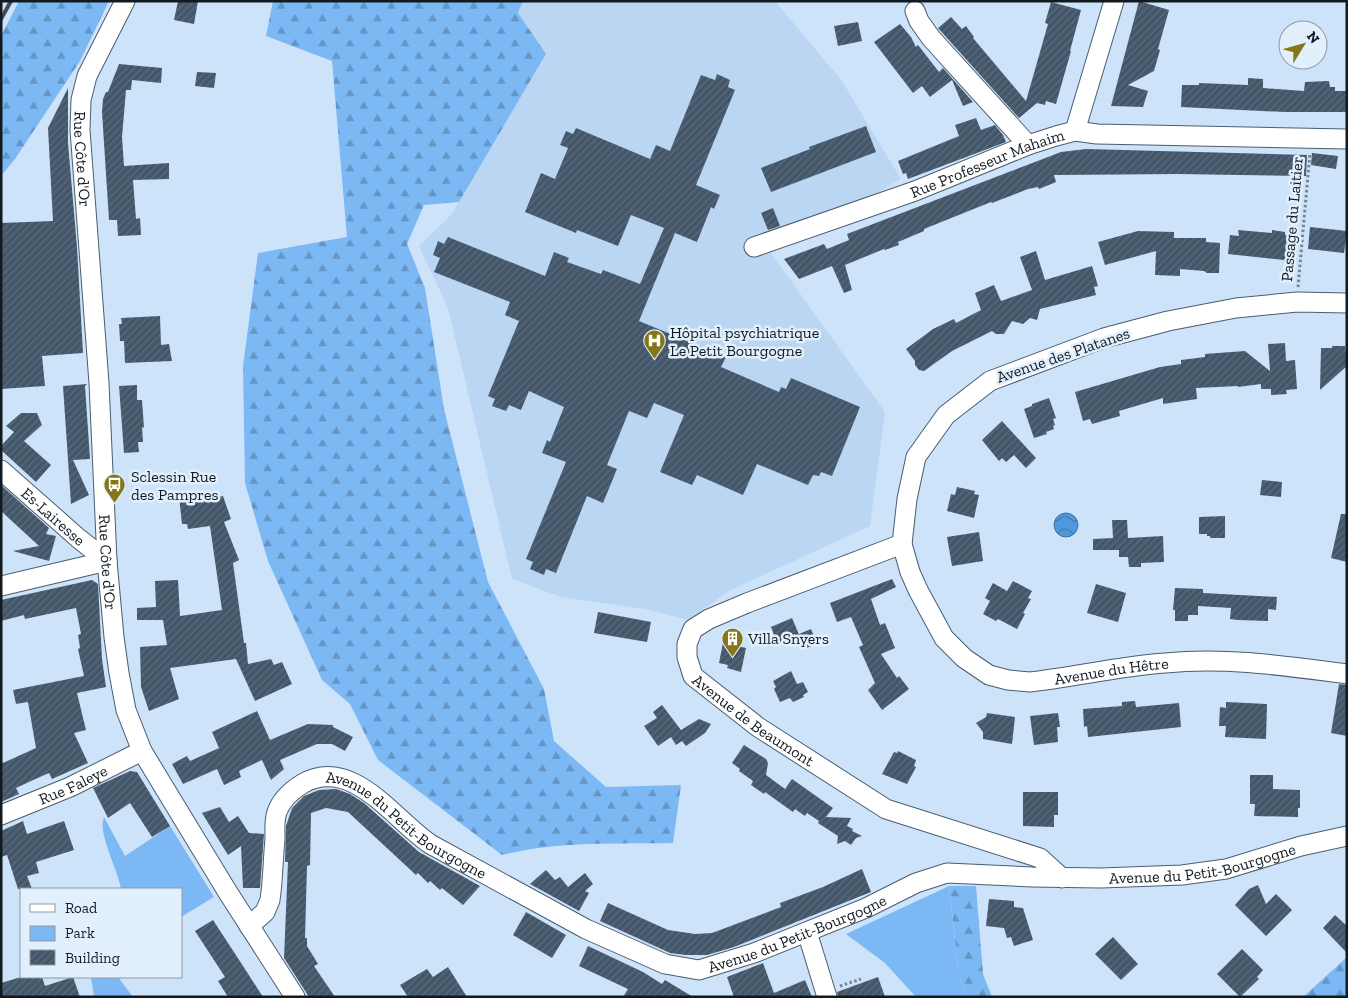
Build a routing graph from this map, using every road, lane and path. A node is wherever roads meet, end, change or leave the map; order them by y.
1 (125, 1) edge
2 (1114, 1) edge
3 (915, 10) dead end
4 (1075, 131) junction
5 (1311, 138) junction
6 (1347, 139) edge
7 (1028, 145) junction
8 (754, 247) dead end
9 (1297, 302) junction
10 (1347, 303) edge
11 (1, 470) edge
12 (902, 544) junction
13 (107, 561) junction
14 (1, 586) edge
15 (918, 590) joint
16 (1347, 674) edge
17 (142, 751) junction
18 (1, 815) edge
19 (1347, 836) edge
20 (1062, 878) junction
21 (249, 926) junction
22 (807, 932) junction
23 (295, 997) edge
24 (827, 997) edge

1 - 13 street, Rue Côte d'Or
2 - 4 street
3 - 7 street
4 - 5 street, Rue Professeur Mahaim
4 - 7 street, Rue Professeur Mahaim
5 - 6 street, Rue Professeur Mahaim
5 - 9 path, Passage du Laitier
7 - 8 street, Rue Professeur Mahaim
9 - 10 street, Avenue des Platanes
9 - 12 street, Avenue des Platanes
11 - 13 street, Es-Lairesse
12 - 15 street, Avenue des Platanes
12 - 20 street, Avenue de Beaumont
13 - 14 street
13 - 17 street, Rue Côte d'Or
15 - 16 street, Avenue du Hêtre
17 - 18 street, Rue Faleye
17 - 21 street, Rue Côte d'Or
19 - 20 street, Avenue du Petit-Bourgogne
20 - 22 street, Avenue du Petit-Bourgogne
21 - 22 street, Avenue du Petit-Bourgogne
21 - 23 street, Rue Côte d'Or
22 - 24 street

